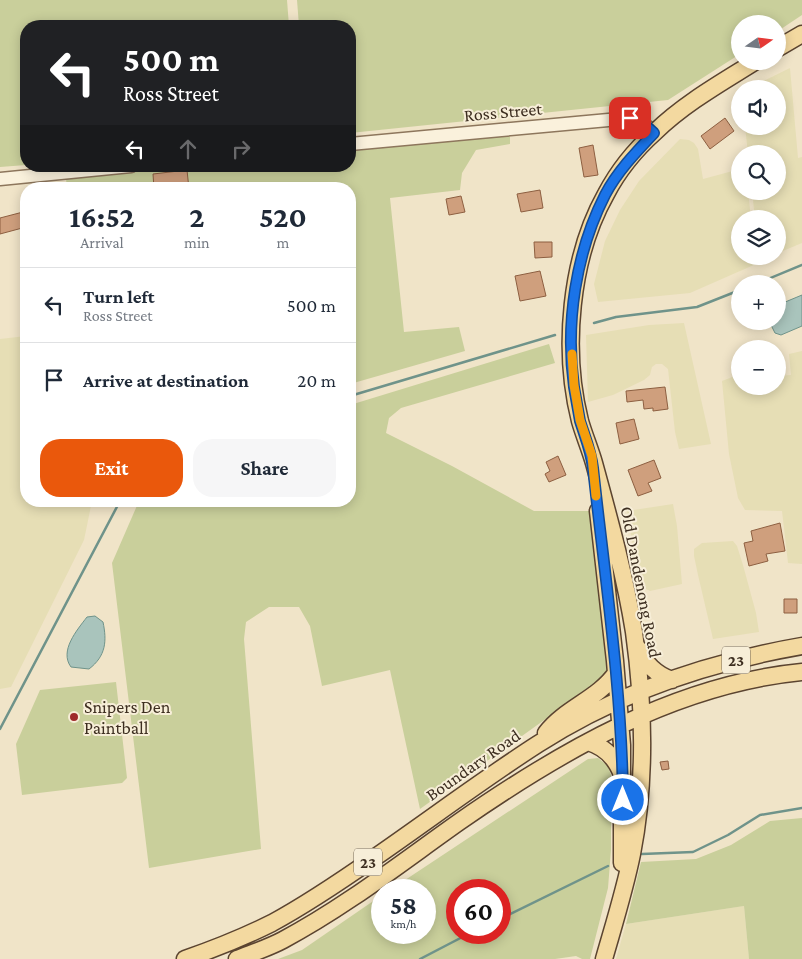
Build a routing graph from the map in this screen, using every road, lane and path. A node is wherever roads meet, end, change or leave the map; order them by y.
1 (802, 34) edge
2 (786, 43) edge
3 (742, 70) edge
4 (654, 133) junction
5 (356, 143) edge
6 (66, 172) edge
7 (0, 178) edge
8 (592, 456) junction
9 (635, 643) junction
10 (802, 646) edge
11 (802, 672) edge
12 (616, 673) junction
13 (672, 680) junction
14 (640, 692) junction
15 (619, 701) junction
16 (641, 716) junction
17 (621, 725) junction
18 (588, 742) junction
19 (539, 744) junction
20 (623, 777) junction
21 (621, 895) junction
22 (185, 959) edge
23 (237, 959) edge
24 (604, 959) edge

1 - 2 main road
3 - 4 main road, Old Dandenong Road
4 - 5 street, Ross Street
4 - 8 main road, Old Dandenong Road
6 - 7 street
8 - 9 main road, Old Dandenong Road
8 - 12 main road, Old Dandenong Road
9 - 13 main road
9 - 14 main road, Old Dandenong Road
10 - 13 main road, Boundary Road / 23
11 - 16 main road, 23
12 - 15 main road, Old Dandenong Road
12 - 19 main road
13 - 14 main road, Boundary Road / 23
14 - 15 main road, Boundary Road / 23
14 - 16 main road, Old Dandenong Road
15 - 17 main road, Old Dandenong Road
15 - 19 main road, Boundary Road / 23
16 - 17 main road, 23
16 - 21 main road, Old Dandenong Road
17 - 18 main road, 23
17 - 20 main road, Old Dandenong Road
18 - 20 main road
18 - 23 main road, 23
19 - 22 main road, Boundary Road / 23
20 - 21 main road, Old Dandenong Road
21 - 24 main road, Old Dandenong Road

